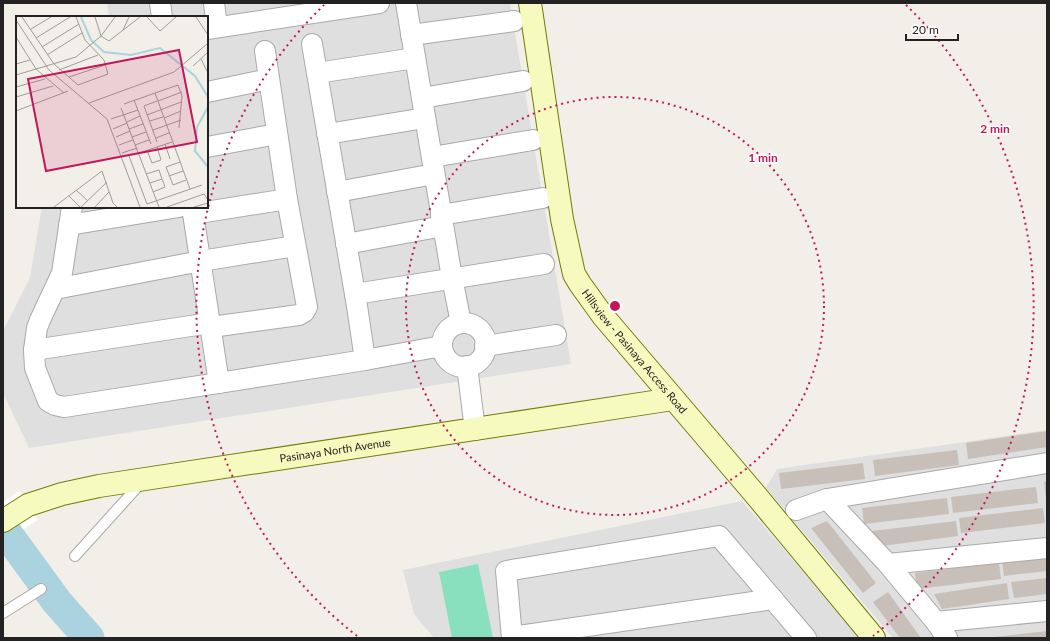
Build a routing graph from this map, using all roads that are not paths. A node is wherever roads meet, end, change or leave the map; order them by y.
1 (160, 3) edge
2 (214, 3) edge
3 (379, 3) edge
4 (406, 3) edge
5 (530, 3) edge
6 (341, 6) edge
7 (274, 11) edge
8 (162, 16) edge
9 (514, 20) dead end
10 (212, 28) edge
11 (411, 36) junction
12 (312, 44) dead end
13 (265, 51) dead end
14 (415, 58) junction
15 (317, 73) junction
16 (269, 79) junction
17 (523, 81) dead end
18 (208, 92) edge
19 (422, 98) junction
20 (425, 118) junction
21 (277, 134) junction
22 (327, 134) junction
23 (533, 140) dead end
24 (208, 147) edge
25 (433, 166) junction
26 (337, 192) junction
27 (543, 198) dead end
28 (287, 200) junction
29 (208, 207) edge
30 (199, 208) edge
31 (188, 209) edge
32 (70, 216) edge
33 (442, 220) junction
34 (346, 244) junction
35 (295, 246) junction
36 (201, 261) junction
37 (544, 264) dead end
38 (452, 278) junction
39 (55, 290) junction
40 (355, 294) junction
41 (461, 323) junction
42 (210, 325) junction
43 (556, 335) dead end
44 (442, 346) junction
45 (485, 346) junction
46 (34, 350) junction
47 (365, 360) junction
48 (467, 366) junction
49 (219, 383) junction
50 (673, 399) junction
51 (475, 430) junction
52 (1047, 463) edge
53 (144, 480) junction
54 (827, 499) junction
55 (796, 510) dead end
56 (3, 521) edge
57 (1047, 548) edge
58 (75, 556) dead end
59 (888, 564) junction
60 (41, 588) dead end
61 (773, 599) junction
62 (1047, 611) edge
63 (3, 613) edge
64 (941, 630) edge
65 (512, 638) edge
66 (806, 638) edge
67 (874, 638) edge

1 - 8 street
2 - 10 street
3 - 6 street
4 - 11 street
5 - 50 street, Hillsview - Pasinaya Access Road
6 - 7 street
7 - 10 street
9 - 11 street
11 - 14 street
12 - 15 street
13 - 16 street
14 - 15 street
14 - 19 street
15 - 22 street
16 - 18 street
16 - 21 street
17 - 19 street
19 - 20 street
20 - 22 street
20 - 25 street
21 - 24 street
21 - 28 street
22 - 26 street
23 - 25 street
25 - 26 street
25 - 33 street
26 - 34 street
27 - 33 street
28 - 29 street
28 - 35 street
30 - 31 street
31 - 32 street
31 - 36 street
32 - 39 street
33 - 34 street
33 - 38 street
34 - 40 street
35 - 36 street
35 - 42 street
36 - 39 street
36 - 42 street
37 - 38 street
38 - 40 street
38 - 41 street
39 - 46 street
40 - 47 street
41 - 44 street
41 - 45 street
42 - 46 street
42 - 49 street
43 - 45 street
44 - 47 street
44 - 48 street
45 - 48 street
46 - 49 street
47 - 49 street
48 - 51 street
50 - 51 street, Pasinaya North Avenue
50 - 67 street, Hillsview - Pasinaya Access Road
51 - 53 street, Pasinaya North Avenue
52 - 54 street
53 - 56 street, Pasinaya North Avenue
53 - 58 lane
54 - 55 street
54 - 59 street
57 - 59 street
59 - 64 street
60 - 63 lane
61 - 65 street
61 - 65 street
61 - 66 street
62 - 64 street

